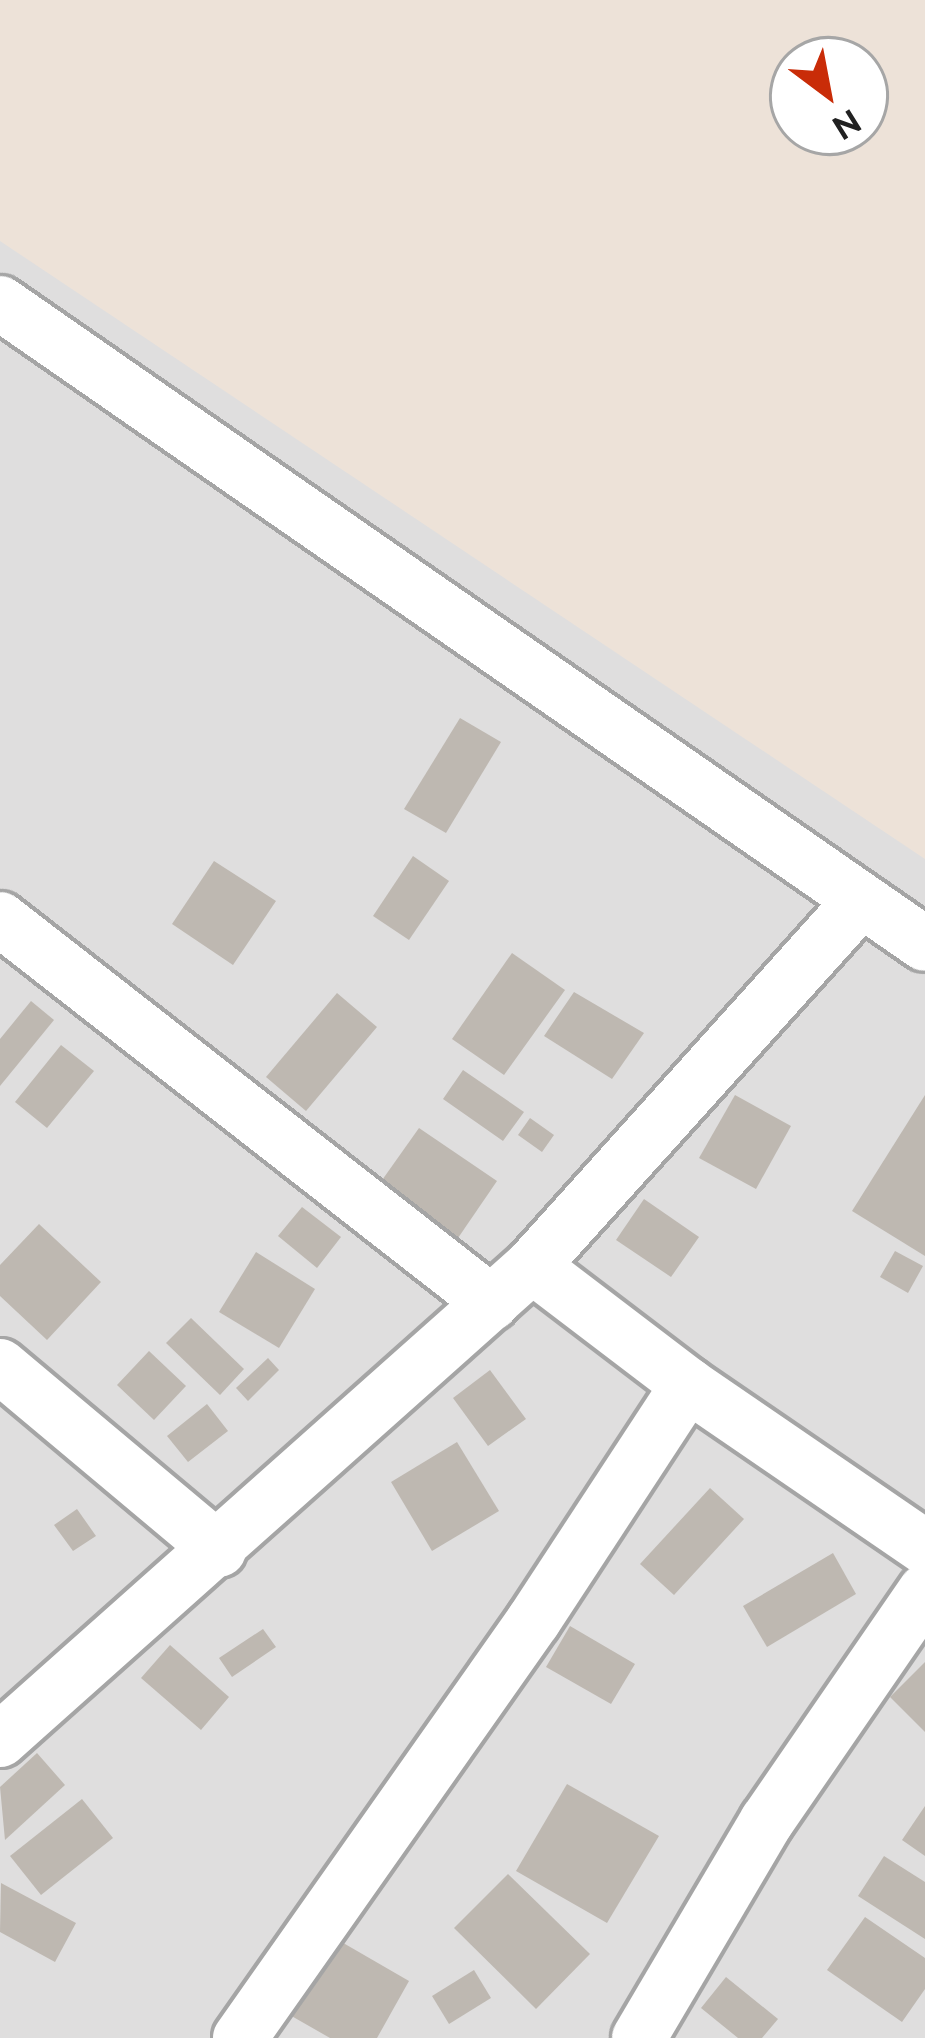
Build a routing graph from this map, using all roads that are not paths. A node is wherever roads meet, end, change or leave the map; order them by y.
1 (2, 310) edge
2 (861, 900) junction
3 (0, 920) edge
4 (925, 944) edge
5 (532, 1266) junction
6 (492, 1303) junction
7 (0, 1366) edge
8 (688, 1385) junction
9 (925, 1547) edge
10 (219, 1550) junction
11 (925, 1591) edge
12 (0, 1740) edge
13 (240, 2038) edge
14 (639, 2038) edge

1 - 2 street
2 - 4 street
2 - 5 street
3 - 6 street
5 - 6 street
5 - 8 street
6 - 10 street
7 - 10 street
8 - 9 street
8 - 13 street
10 - 12 street
11 - 14 street

